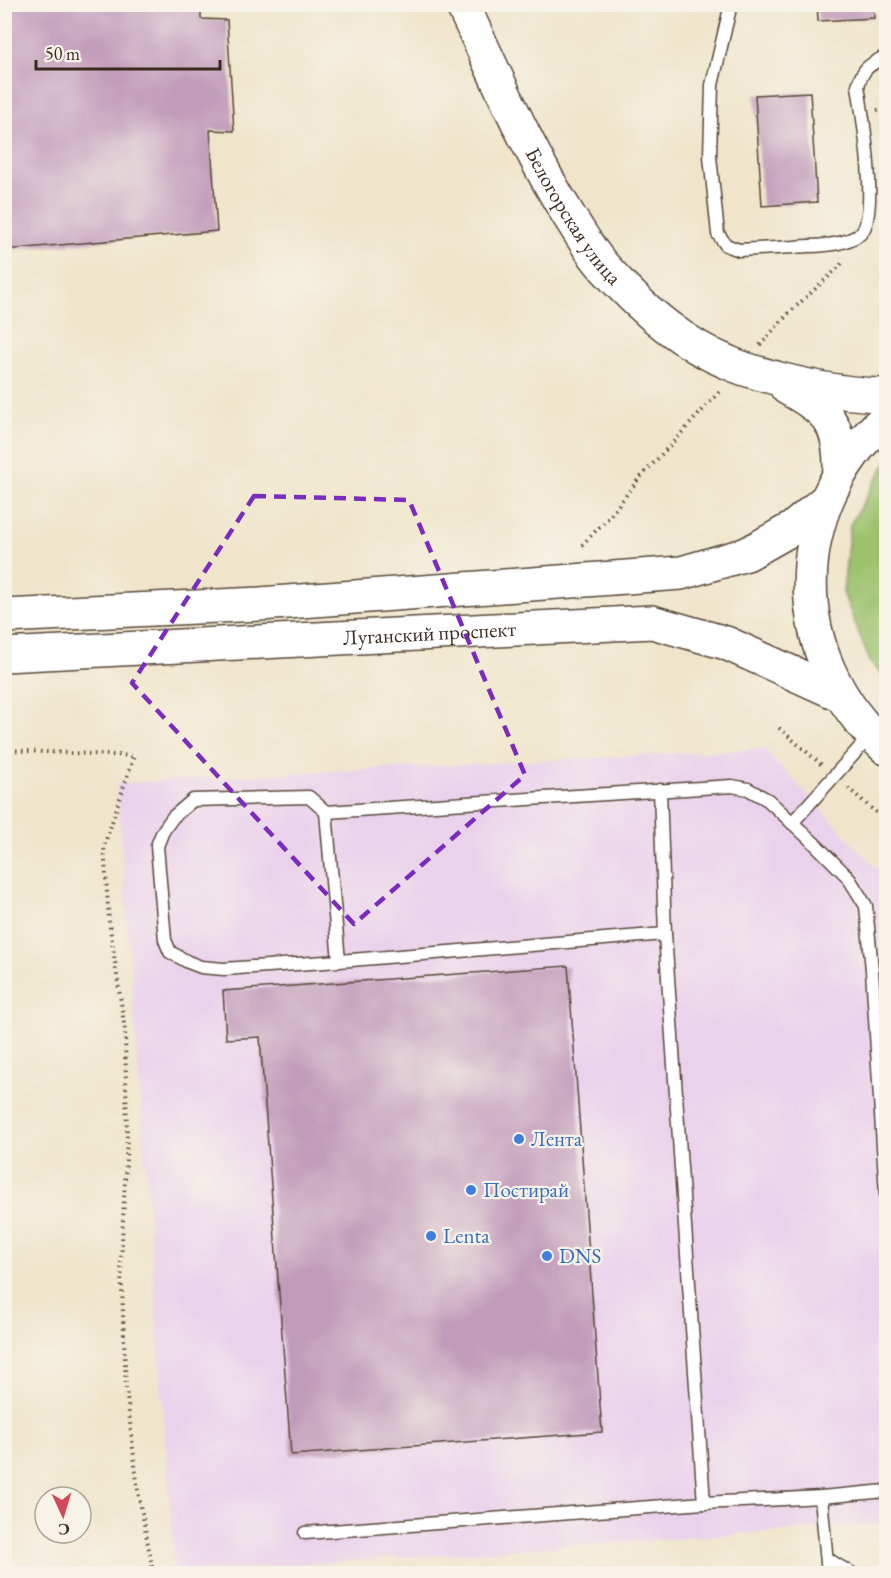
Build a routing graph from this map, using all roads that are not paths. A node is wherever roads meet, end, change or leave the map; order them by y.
1 (462, 4) edge
2 (731, 4) edge
3 (886, 56) edge
4 (750, 371) junction
5 (886, 395) edge
6 (886, 418) edge
7 (833, 486) junction
8 (4, 616) edge
9 (4, 655) edge
10 (841, 695) junction
11 (879, 741) edge
12 (660, 790) junction
13 (326, 812) junction
14 (792, 823) junction
15 (665, 934) junction
16 (339, 961) junction
17 (886, 1194) edge
18 (886, 1491) edge
19 (821, 1497) junction
20 (704, 1503) junction
21 (305, 1533) dead end
22 (828, 1558) junction
23 (828, 1574) edge
24 (853, 1574) edge

1 - 4 main road, Белогорская улица
2 - 3 lane
4 - 5 main road, Белогорская улица
4 - 7 main road, Белогорская улица
6 - 7 main road
7 - 8 main road, Луганский проспект
7 - 10 main road
9 - 10 main road, Луганский проспект
10 - 11 main road
11 - 14 lane
12 - 13 lane
12 - 14 lane
12 - 15 lane
13 - 16 lane
13 - 16 lane
14 - 17 lane
15 - 16 lane
15 - 20 lane
18 - 19 lane
19 - 20 lane
19 - 22 lane
20 - 21 lane
22 - 23 lane
22 - 24 lane

